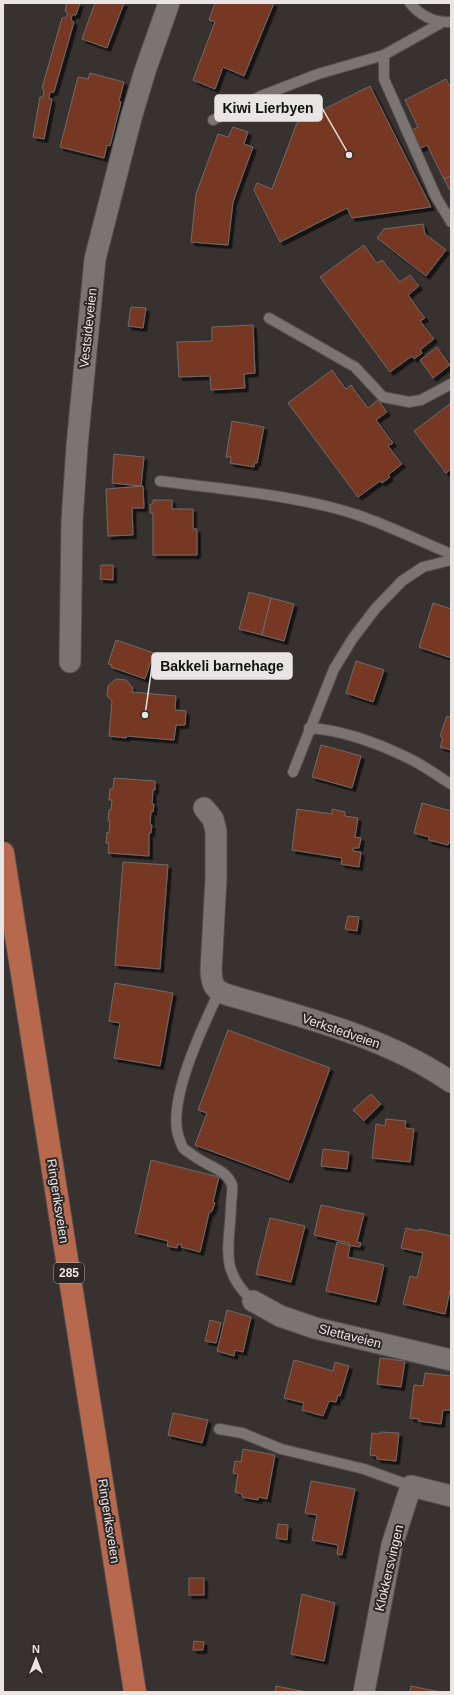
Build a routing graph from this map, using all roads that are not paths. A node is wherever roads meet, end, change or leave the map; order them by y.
1 (169, 3) edge
2 (410, 3) edge
3 (446, 23) edge
4 (384, 55) junction
5 (213, 120) dead end
6 (451, 222) edge
7 (269, 318) dead end
8 (451, 384) edge
9 (160, 481) dead end
10 (451, 554) edge
11 (451, 560) edge
12 (70, 662) dead end
13 (309, 728) junction
14 (293, 772) dead end
15 (451, 784) edge
16 (204, 808) dead end
17 (3, 853) edge
18 (222, 993) junction
19 (451, 1082) edge
20 (253, 1300) joint
21 (451, 1360) edge
22 (219, 1429) dead end
23 (411, 1486) junction
24 (451, 1496) edge
25 (135, 1692) edge
26 (364, 1692) edge

1 - 12 street, Vestsideveien
2 - 3 lane
3 - 4 lane
4 - 5 lane
4 - 6 lane
7 - 8 lane
9 - 10 lane
11 - 13 lane
13 - 14 lane
13 - 15 lane
16 - 18 street
17 - 25 main road, Ringeriksveien / 285
18 - 19 street, Verkstedveien
18 - 20 lane
20 - 21 street, Slettaveien
22 - 23 lane
23 - 24 street
23 - 26 street, Klokkersvingen

